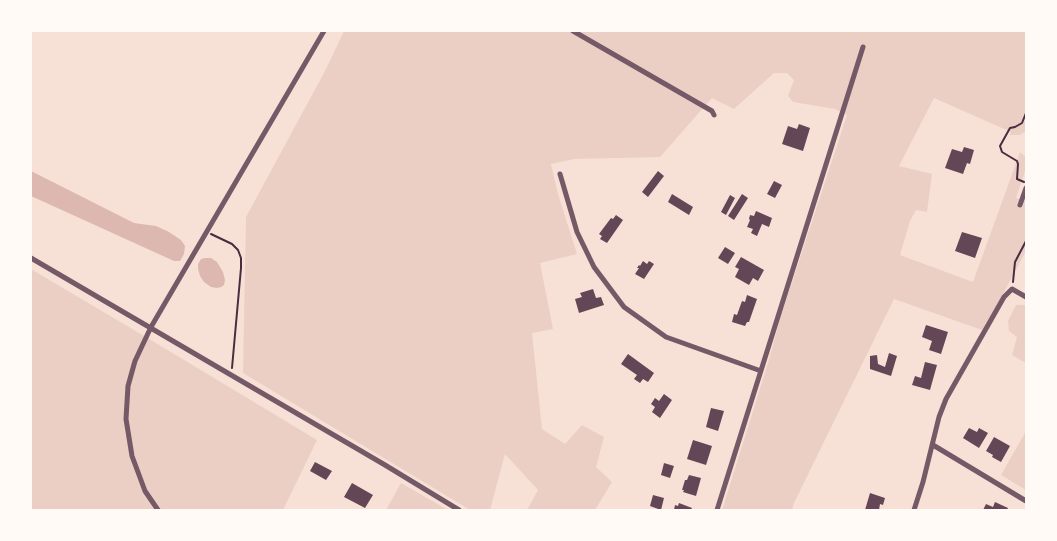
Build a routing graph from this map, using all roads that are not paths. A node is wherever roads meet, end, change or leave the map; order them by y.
1 (324, 31) edge
2 (573, 31) edge
3 (863, 47) dead end
4 (714, 115) dead end
5 (560, 174) dead end
6 (1026, 188) edge
7 (1020, 205) dead end
8 (31, 258) edge
9 (1026, 298) edge
10 (151, 327) junction
11 (761, 371) junction
12 (933, 445) junction
13 (1026, 501) edge
14 (158, 510) edge
15 (460, 510) edge
16 (717, 510) edge
17 (914, 510) edge

1 - 10 street
2 - 4 street
3 - 11 street
5 - 11 street
6 - 7 street
8 - 10 street
9 - 12 street
10 - 14 street
10 - 15 street
11 - 16 street
12 - 13 street
12 - 17 street

